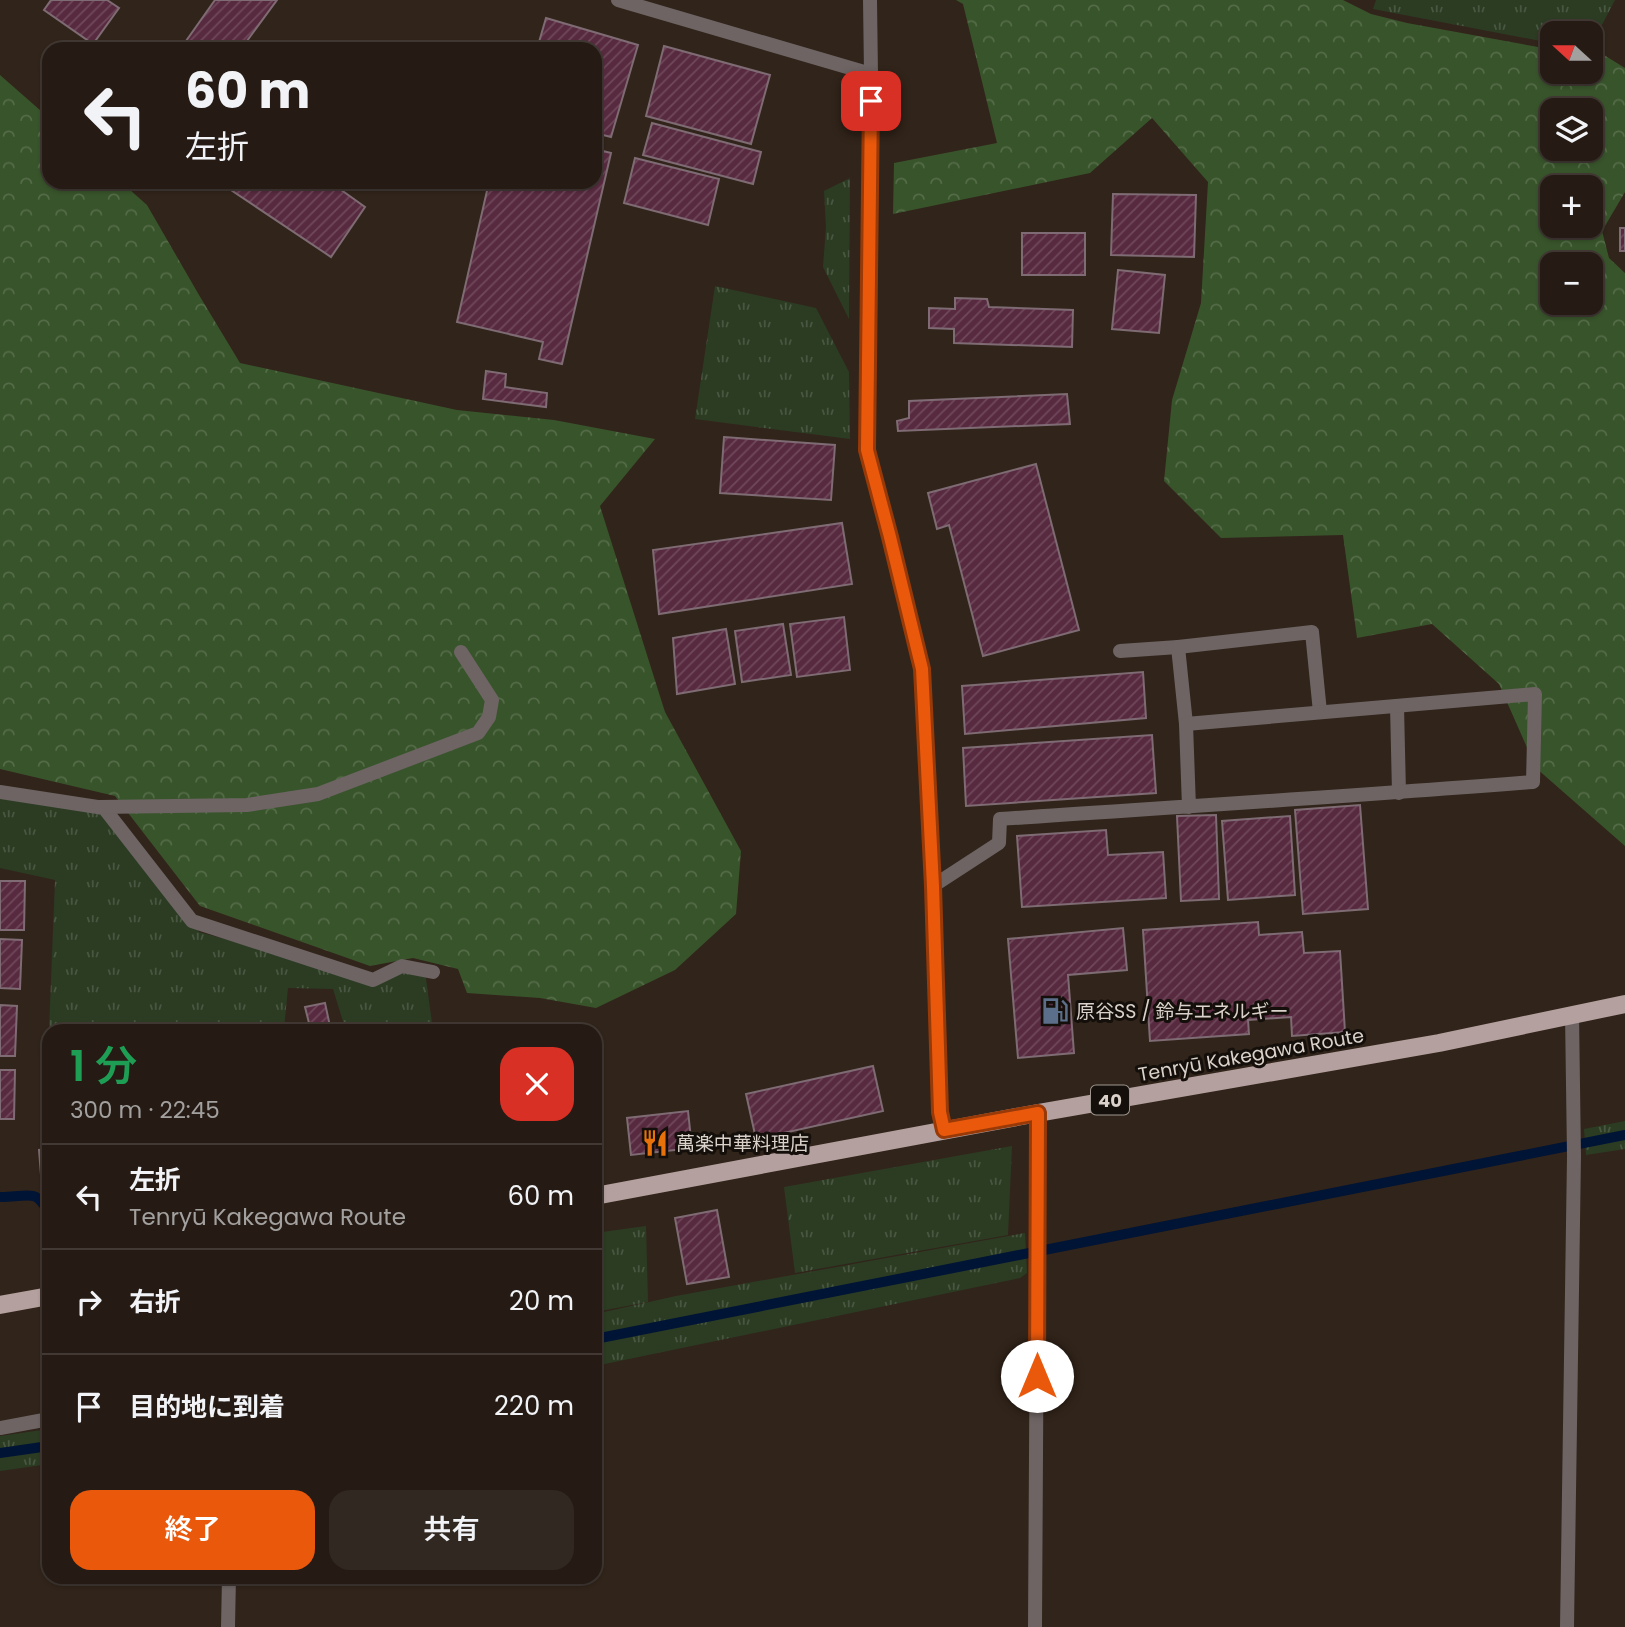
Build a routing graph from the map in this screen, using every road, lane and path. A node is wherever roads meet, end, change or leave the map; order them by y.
1 (618, 0) edge
2 (870, 0) edge
3 (871, 74) junction
4 (1178, 647) junction
5 (1120, 651) dead end
6 (461, 652) dead end
7 (1397, 706) junction
8 (1320, 712) junction
9 (1186, 724) junction
10 (0, 792) edge
11 (1399, 793) junction
12 (99, 807) junction
13 (1189, 807) junction
14 (933, 886) junction
15 (433, 972) dead end
16 (1625, 1004) edge
17 (1572, 1014) junction
18 (1038, 1113) junction
19 (944, 1130) junction
20 (602, 1195) edge
21 (42, 1297) edge
22 (0, 1305) edge
23 (42, 1420) edge
24 (0, 1428) edge
25 (229, 1584) edge
26 (228, 1627) edge
27 (1035, 1627) edge
28 (1567, 1627) edge

1 - 3 street
2 - 3 street
3 - 14 street
4 - 5 street
4 - 8 street
4 - 9 street
6 - 12 street
7 - 8 street
7 - 11 street
7 - 11 street
8 - 9 street
9 - 13 street
10 - 12 street
11 - 13 street
12 - 15 street
13 - 14 street
14 - 19 street
16 - 17 main road, Tenryū Kakegawa Route / 40
17 - 18 main road, Tenryū Kakegawa Route / 40
17 - 28 street
18 - 19 main road, Tenryū Kakegawa Route / 40
18 - 27 street
19 - 20 main road, Tenryū Kakegawa Route / 40
21 - 22 main road
23 - 24 street
25 - 26 street

